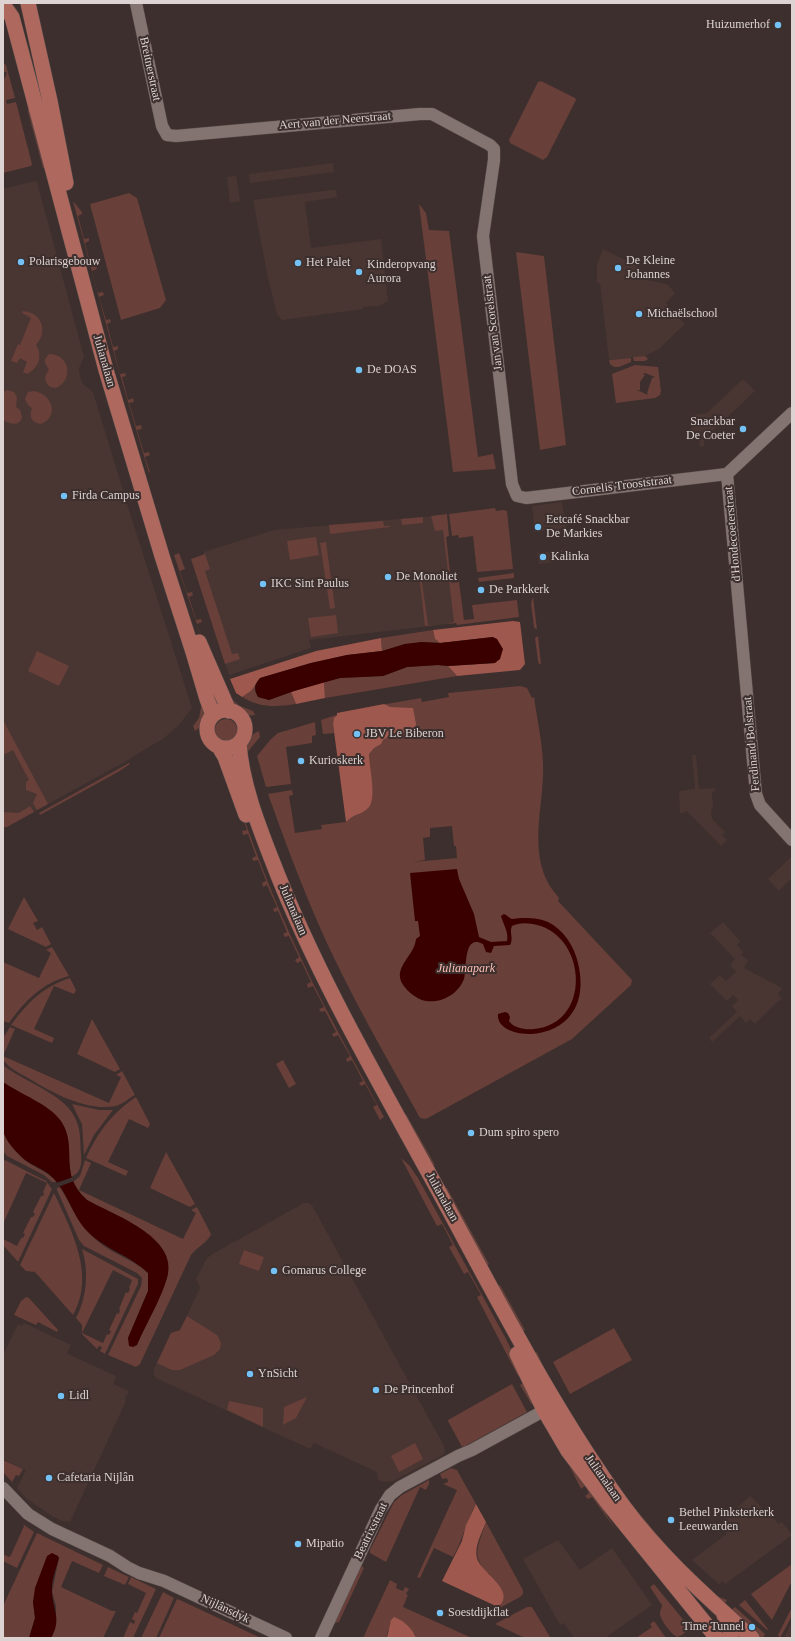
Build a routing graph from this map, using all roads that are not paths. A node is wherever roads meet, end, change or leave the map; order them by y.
1 (21, 3) edge
2 (28, 3) edge
3 (136, 3) edge
4 (3, 6) edge
5 (41, 61) junction
6 (167, 135) joint
7 (494, 149) joint
8 (792, 413) edge
9 (727, 474) junction
10 (517, 496) joint
11 (744, 658) joint
12 (229, 711) junction
13 (213, 715) junction
14 (239, 743) junction
15 (219, 747) junction
16 (792, 840) edge
17 (552, 1397) junction
18 (544, 1410) junction
19 (563, 1416) junction
20 (3, 1488) edge
21 (677, 1590) junction
22 (720, 1609) junction
23 (749, 1635) edge
24 (286, 1638) edge
25 (321, 1638) edge
26 (704, 1638) edge
27 (717, 1638) edge
28 (731, 1638) edge

1 - 5 main road, Julianalaan
2 - 5 main road, Julianalaan
3 - 6 street, Breitnerstraat
4 - 13 main road, Julianalaan
5 - 12 main road, Julianalaan
6 - 7 street, Aert van der Neerstraat
7 - 10 street, Jan van Scorelstraat
8 - 9 street, d'Hondecoeterstraat
9 - 10 street, Cornelis Trooststraat
9 - 11 street, d'Hondecoeterstraat
11 - 16 street, Ferdinand Bolstraat
12 - 13 main road
12 - 14 main road
13 - 15 main road
14 - 15 main road
14 - 17 main road, Julianalaan
15 - 18 main road, Julianalaan
17 - 18 street
17 - 19 main road, Julianalaan
18 - 19 street
18 - 21 main road, Julianalaan
18 - 25 street, Beatrixstraat
19 - 22 main road, Julianalaan
20 - 24 street, Nijlânsdyk
21 - 26 main road, Julianalaan
21 - 27 main road, Julianalaan
22 - 23 main road, Julianalaan
22 - 28 main road, Julianalaan

